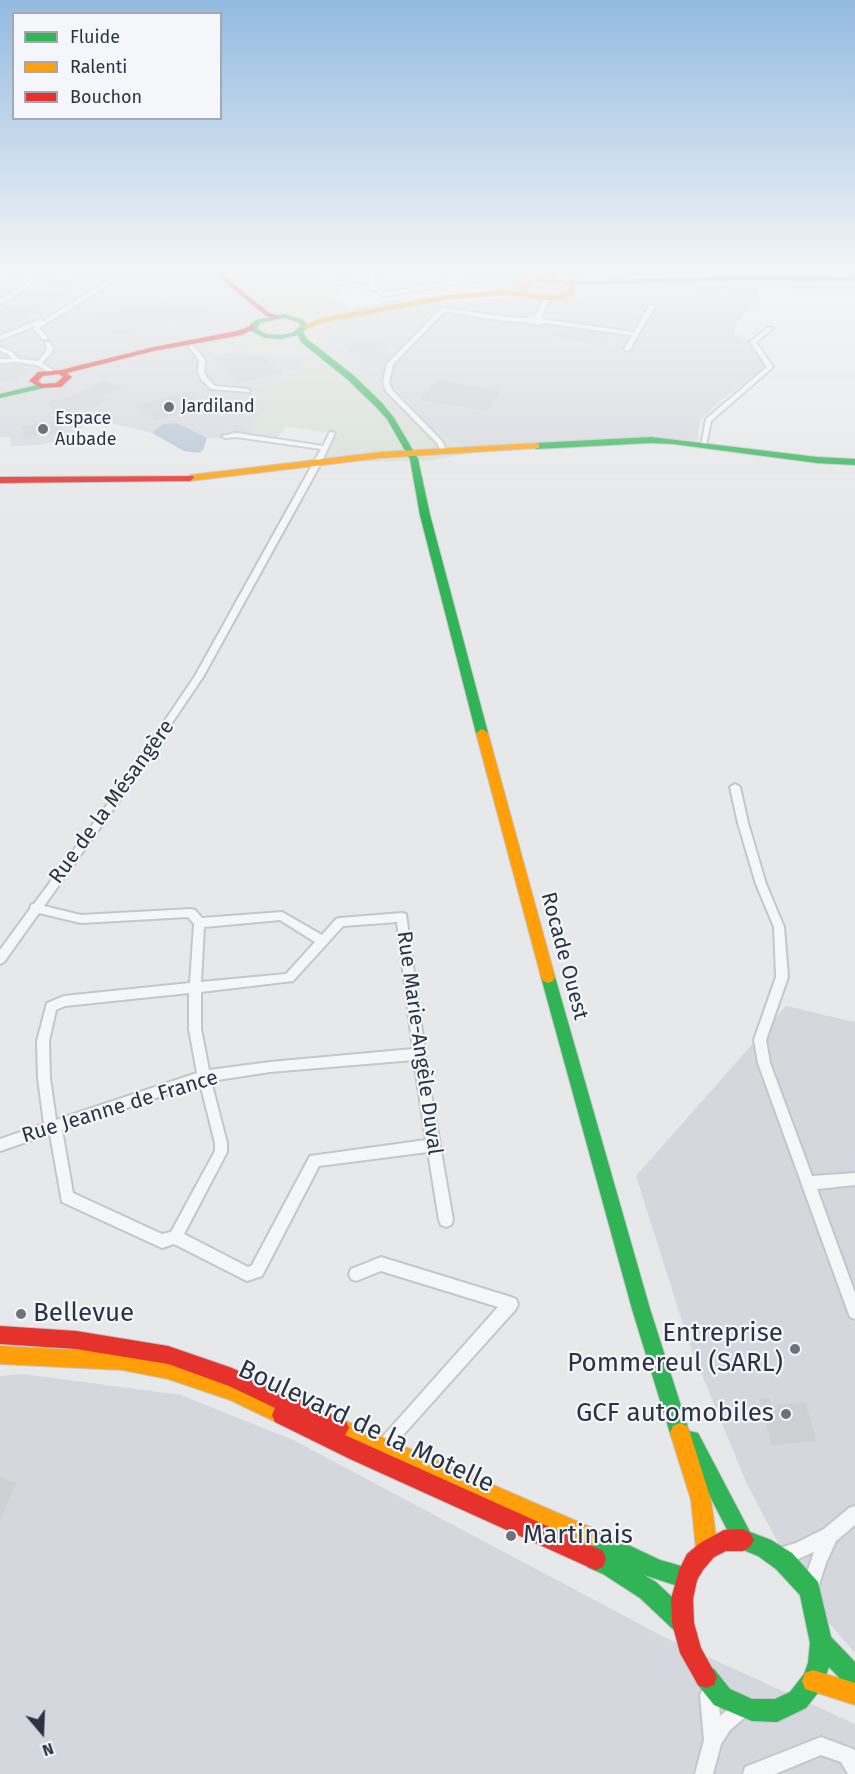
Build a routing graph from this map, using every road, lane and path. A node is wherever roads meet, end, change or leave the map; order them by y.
1 (8, 354) edge
2 (49, 354) edge
3 (134, 354) edge
4 (156, 354) edge
5 (197, 354) edge
6 (316, 354) edge
7 (320, 354) edge
8 (400, 354) edge
9 (761, 354) edge
10 (325, 358) junction
11 (16, 360) junction
12 (0, 361) edge
13 (47, 374) junction
14 (247, 391) dead end
15 (0, 394) edge
16 (332, 433) dead end
17 (225, 436) dead end
18 (703, 445) junction
19 (325, 448) junction
20 (444, 452) junction
21 (410, 456) junction
22 (318, 462) junction
23 (855, 462) edge
24 (0, 480) edge
25 (735, 787) dead end
26 (35, 908) junction
27 (199, 923) junction
28 (323, 941) junction
29 (0, 959) edge
30 (195, 989) junction
31 (420, 1054) junction
32 (204, 1076) junction
33 (53, 1127) junction
34 (0, 1145) edge
35 (432, 1145) junction
36 (855, 1179) edge
37 (808, 1183) junction
38 (446, 1220) dead end
39 (175, 1237) junction
40 (356, 1274) dead end
41 (855, 1312) edge
42 (0, 1335) edge
43 (0, 1355) edge
44 (672, 1405) junction
45 (382, 1448) junction
46 (369, 1456) junction
47 (855, 1514) edge
48 (830, 1535) junction
49 (743, 1540) junction
50 (707, 1550) junction
51 (778, 1557) junction
52 (687, 1578) junction
53 (810, 1590) junction
54 (683, 1623) junction
55 (821, 1643) junction
56 (855, 1678) edge
57 (707, 1679) junction
58 (813, 1681) junction
59 (855, 1694) edge
60 (743, 1708) junction
61 (713, 1740) junction
62 (855, 1768) edge
63 (704, 1774) edge
64 (752, 1774) edge

1 - 11 street
2 - 13 street
3 - 13 main road
4 - 13 main road
5 - 14 street
6 - 10 main road, Rocade Ouest
7 - 10 main road, Rocade Ouest
8 - 20 street
9 - 18 street
10 - 21 main road, Rocade Ouest
11 - 12 street
11 - 13 street
13 - 15 main road
16 - 19 street, Rue de la Mésangère
17 - 19 street
18 - 20 main road
18 - 23 main road
19 - 22 street, Rue de la Mésangère
20 - 21 main road
21 - 22 main road
21 - 44 main road, Rocade Ouest
22 - 24 main road
22 - 26 street, Rue de la Mésangère
25 - 37 street
26 - 27 street
26 - 29 street, Rue de la Mésangère
27 - 28 street
27 - 30 street
28 - 30 street, Rue Marie-Angèle Duval
28 - 31 street, Rue Marie-Angèle Duval
30 - 32 street
30 - 33 street, Rue Marie-Angèle Duval
31 - 32 street, Rue Jeanne de France
31 - 35 street, Rue Marie-Angèle Duval
32 - 33 street, Rue Jeanne de France
32 - 39 street
33 - 34 street, Rue Jeanne de France
33 - 39 street
35 - 38 street, Rue Marie-Angèle Duval
35 - 39 street
36 - 37 street
37 - 41 street
40 - 45 street
42 - 45 main road, Boulevard de la Motelle
43 - 46 main road, Boulevard de la Motelle
44 - 49 main road, Rocade Ouest
44 - 50 main road, Rocade Ouest
45 - 46 street
45 - 52 main road, Boulevard de la Motelle
46 - 54 main road, Boulevard de la Motelle
47 - 48 street
48 - 51 street
48 - 53 street
49 - 50 main road
49 - 51 main road
50 - 52 main road
51 - 53 main road
52 - 54 main road
53 - 55 main road
54 - 57 main road
55 - 56 main road
55 - 58 main road
57 - 60 main road
57 - 61 street
58 - 59 main road
58 - 60 main road
60 - 61 street
61 - 63 street
62 - 64 street

